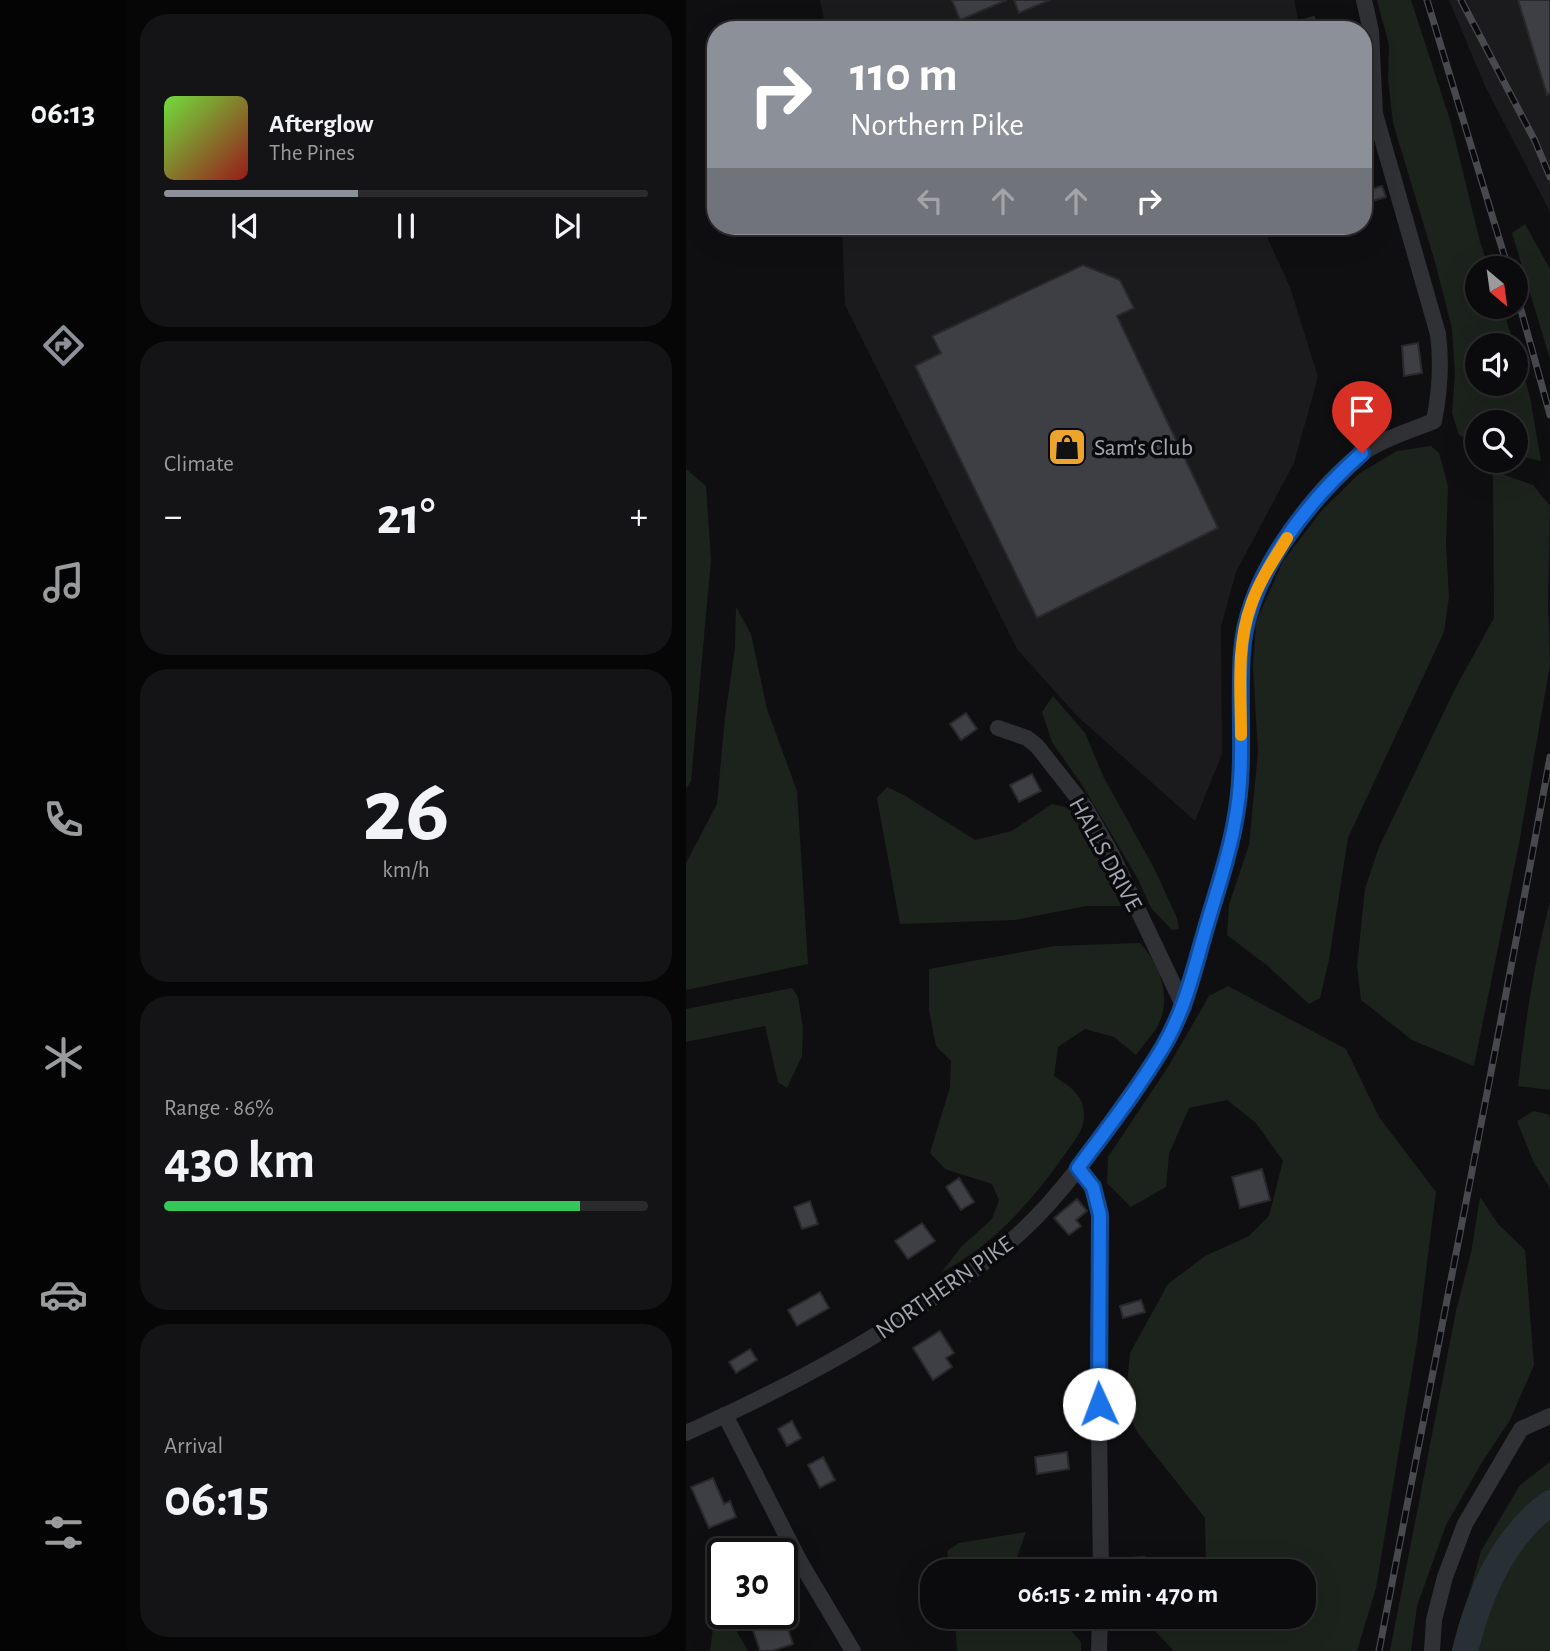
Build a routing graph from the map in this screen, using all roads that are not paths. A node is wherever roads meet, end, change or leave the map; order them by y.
1 (1364, 0) edge
2 (1369, 21) edge
3 (1372, 64) edge
4 (998, 728) dead end
5 (1184, 1007) junction
6 (1078, 1168) junction
7 (725, 1415) junction
8 (1550, 1416) edge
9 (686, 1433) edge
10 (1101, 1559) edge
11 (1100, 1629) edge
12 (853, 1651) edge
13 (1099, 1651) edge
14 (1432, 1651) edge

1 - 2 street, NORTHERN PIKE
3 - 5 street, NORTHERN PIKE
4 - 5 street, HALLS DRIVE
5 - 6 street, NORTHERN PIKE
6 - 7 street, NORTHERN PIKE
6 - 10 street
7 - 9 street, NORTHERN PIKE
7 - 12 street
8 - 14 street
11 - 13 street

